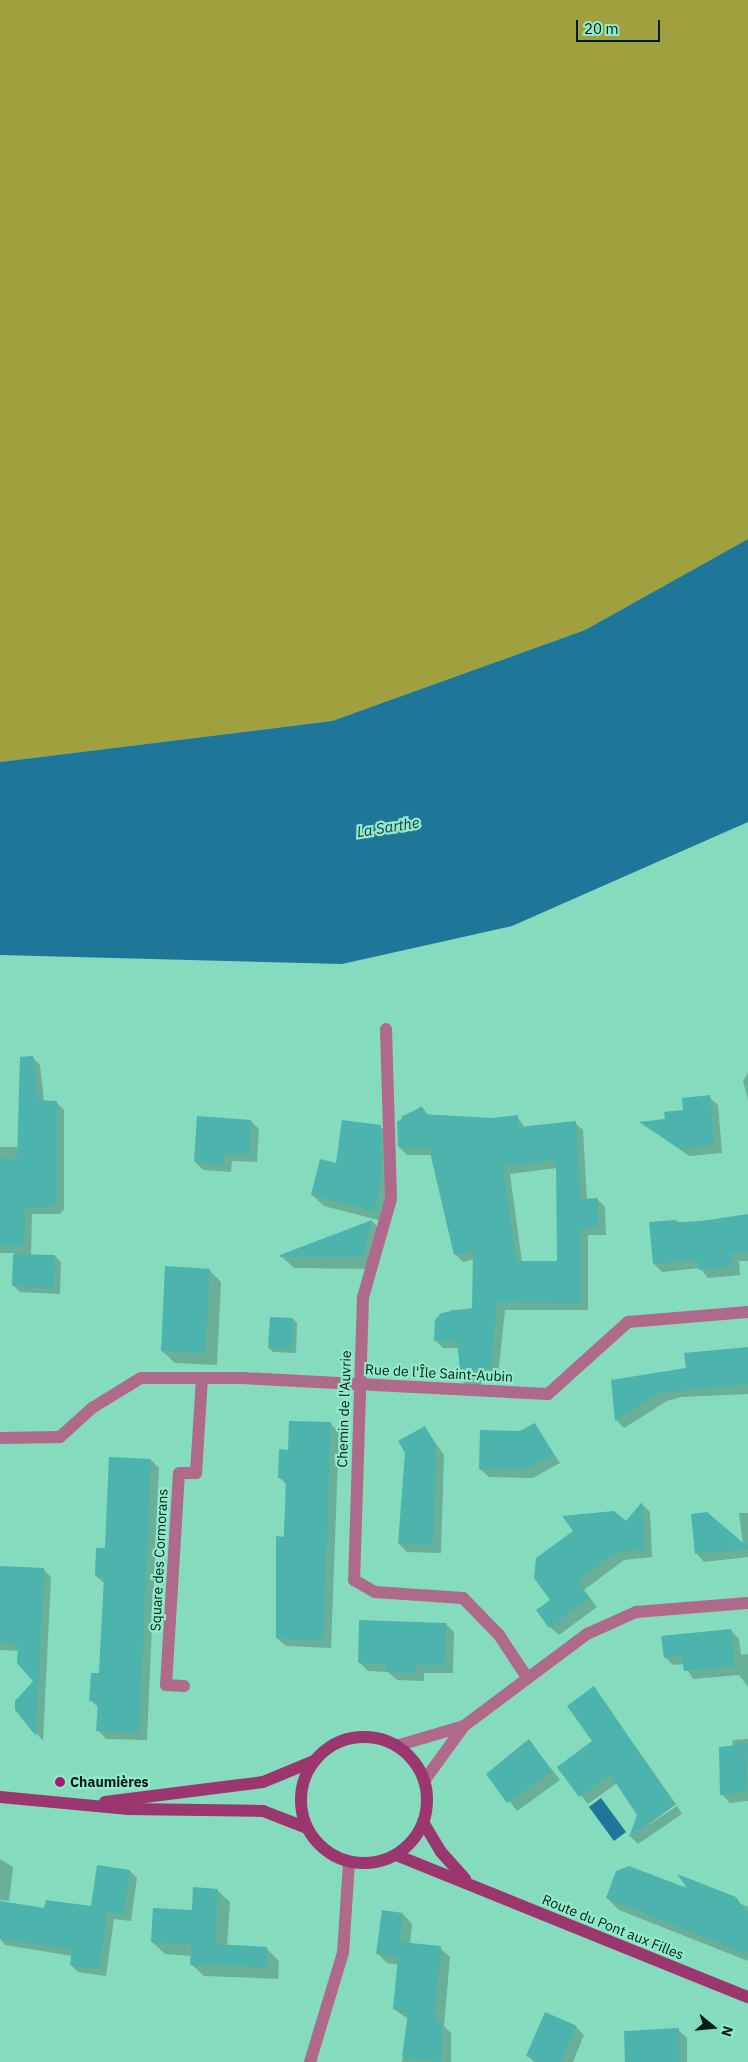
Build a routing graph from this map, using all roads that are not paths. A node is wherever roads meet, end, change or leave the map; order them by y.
1 (386, 1029) dead end
2 (748, 1312) edge
3 (202, 1378) junction
4 (360, 1384) junction
5 (0, 1438) edge
6 (748, 1604) edge
7 (526, 1676) junction
8 (184, 1686) dead end
9 (464, 1726) junction
10 (396, 1746) junction
11 (314, 1761) junction
12 (424, 1781) junction
13 (0, 1796) edge
14 (80, 1805) junction
15 (423, 1822) junction
16 (307, 1828) junction
17 (396, 1855) junction
18 (349, 1862) junction
19 (467, 1881) junction
20 (748, 1997) edge
21 (310, 2062) edge

1 - 4 street, Chemin de l'Auvrie
2 - 4 street, Rue de l'Île Saint-Aubin
3 - 4 street, Rue de l'Île Saint-Aubin
3 - 5 street, Rue de l'Île Saint-Aubin
3 - 8 street, Square des Cormorans
4 - 7 street, Chemin de l'Auvrie
6 - 7 street
7 - 9 street
9 - 10 street
9 - 12 street
10 - 11 street
10 - 12 street
11 - 14 street
11 - 16 street
12 - 15 street
13 - 14 street
14 - 16 street
15 - 17 street
15 - 19 street, Route du Pont aux Filles
16 - 18 street
17 - 18 street
17 - 19 street, Route du Pont aux Filles
18 - 21 street
19 - 20 street, Route du Pont aux Filles

